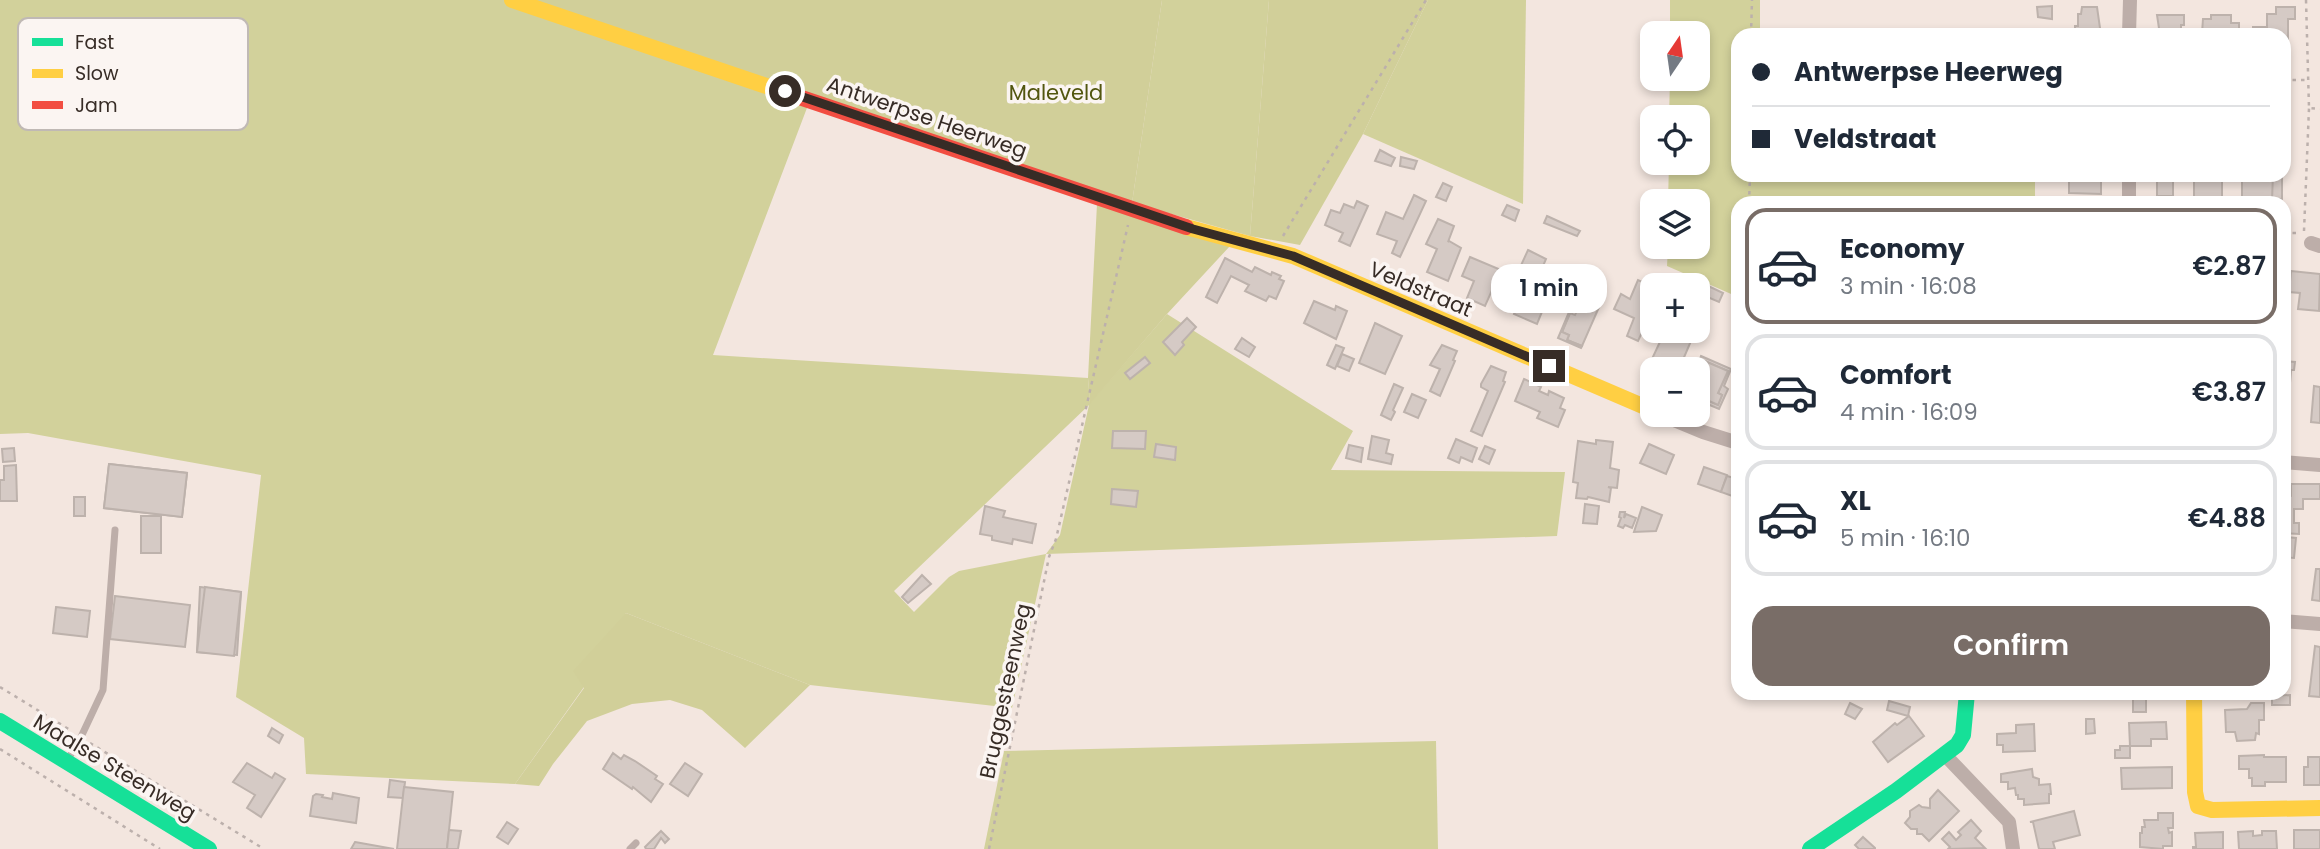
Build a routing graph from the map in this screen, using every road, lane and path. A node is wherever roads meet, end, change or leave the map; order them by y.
1 (512, 0) edge
2 (1426, 0) edge
3 (1752, 0) edge
4 (2130, 0) edge
5 (2306, 0) edge
6 (1751, 28) edge
7 (2130, 28) edge
8 (2291, 80) edge
9 (2308, 80) junction
10 (2309, 108) junction
11 (2320, 108) edge
12 (1131, 208) junction
13 (2291, 235) edge
14 (2312, 240) edge
15 (1248, 245) joint
16 (1273, 251) junction
17 (1640, 405) edge
18 (1691, 427) edge
19 (1731, 441) edge
20 (2291, 463) edge
21 (2320, 465) edge
22 (115, 530) dead end
23 (2291, 622) edge
24 (2320, 624) edge
25 (0, 688) edge
26 (1967, 700) edge
27 (2194, 700) edge
28 (0, 721) edge
29 (81, 737) junction
30 (0, 749) edge
31 (1945, 755) junction
32 (66, 762) junction
33 (2320, 808) edge
34 (160, 849) edge
35 (209, 849) edge
36 (264, 849) edge
37 (989, 849) edge
38 (1810, 849) edge
39 (2013, 849) edge

1 - 12 street, Antwerpse Heerweg
2 - 16 path
3 - 6 path
4 - 7 street
5 - 9 path
8 - 9 path
9 - 10 path
10 - 11 path
10 - 14 path
12 - 15 street, Antwerpse Heerweg
12 - 37 path, Bruggesteenweg
13 - 14 path
15 - 16 street, Veldstraat
16 - 17 street, Veldstraat
18 - 19 street
20 - 21 street
22 - 29 lane
23 - 24 street
25 - 29 path
26 - 31 street
27 - 33 street
28 - 32 street, Maalse Steenweg
29 - 32 lane
29 - 36 path
30 - 34 path
31 - 38 street
31 - 39 street
32 - 35 street, Maalse Steenweg

